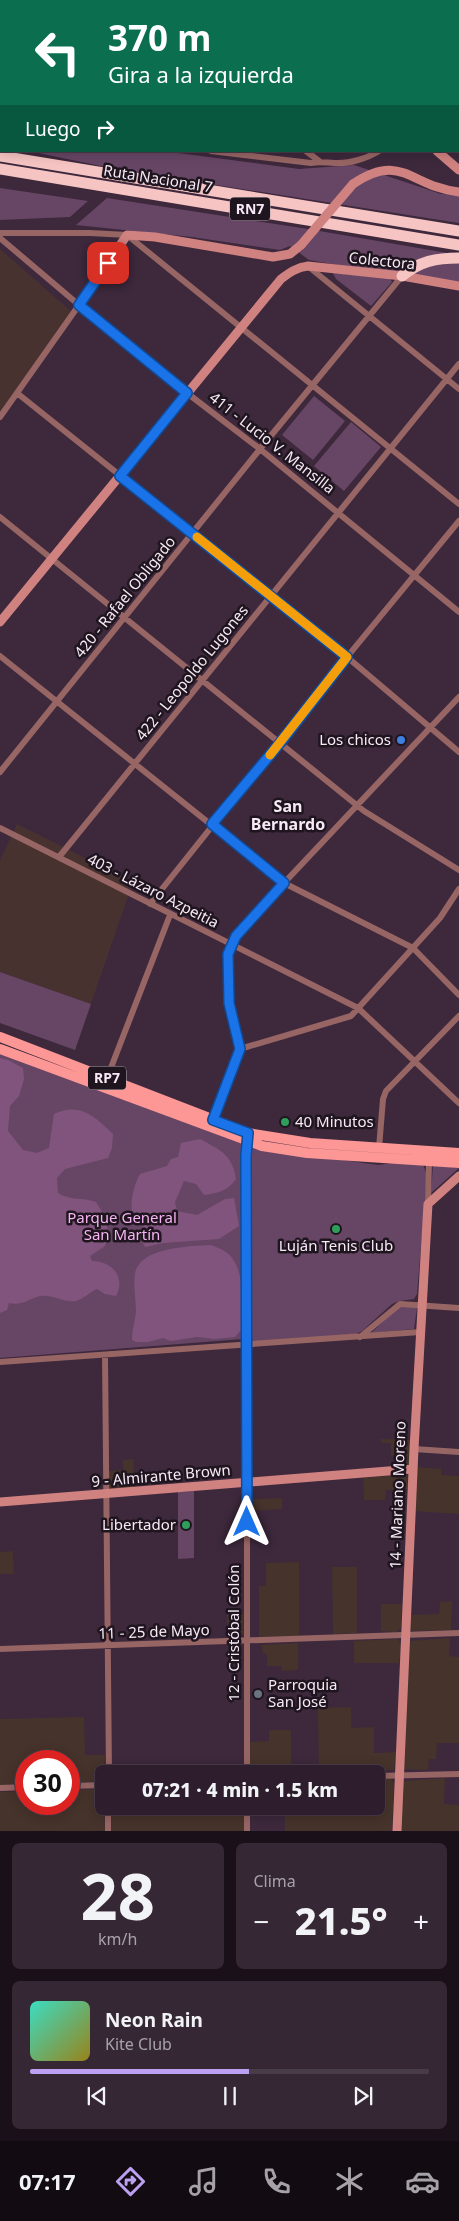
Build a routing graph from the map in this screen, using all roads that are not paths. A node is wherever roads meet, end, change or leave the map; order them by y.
1 (18, 152) edge
2 (219, 152) edge
3 (307, 152) edge
4 (376, 152) edge
5 (438, 152) edge
6 (0, 156) edge
7 (319, 161) junction
8 (79, 168) junction
9 (459, 170) edge
10 (0, 171) edge
11 (459, 192) edge
12 (459, 231) edge
13 (0, 233) edge
14 (127, 235) junction
15 (0, 238) edge
16 (459, 246) edge
17 (459, 258) edge
18 (305, 267) junction
19 (402, 276) junction
20 (459, 286) edge
21 (79, 305) junction
22 (368, 316) junction
23 (240, 328) junction
24 (459, 364) edge
25 (447, 380) junction
26 (312, 386) junction
27 (459, 389) edge
28 (17, 393) junction
29 (187, 393) junction
30 (0, 417) edge
31 (390, 448) junction
32 (260, 449) junction
33 (120, 476) junction
34 (459, 504) edge
35 (338, 513) junction
36 (0, 517) edge
37 (459, 521) edge
38 (193, 533) junction
39 (52, 559) junction
40 (414, 576) junction
41 (270, 596) junction
42 (459, 612) edge
43 (125, 618) junction
44 (0, 622) edge
45 (0, 656) edge
46 (347, 657) junction
47 (202, 680) junction
48 (459, 698) edge
49 (57, 702) junction
50 (431, 727) junction
51 (280, 743) junction
52 (459, 752) edge
53 (136, 763) junction
54 (0, 772) edge
55 (357, 805) junction
56 (212, 824) junction
57 (0, 828) edge
58 (58, 857) junction
59 (459, 870) edge
60 (284, 883) junction
61 (459, 889) edge
62 (150, 904) junction
63 (170, 915) junction
64 (231, 945) junction
65 (413, 948) junction
66 (459, 995) edge
67 (358, 1008) junction
68 (459, 1016) edge
69 (0, 1037) edge
70 (0, 1049) edge
71 (240, 1049) junction
72 (416, 1061) junction
73 (107, 1078) junction
74 (459, 1103) edge
75 (212, 1124) junction
76 (248, 1137) junction
77 (379, 1148) junction
78 (459, 1153) edge
79 (429, 1161) junction
80 (459, 1164) edge
81 (459, 1176) edge
82 (428, 1204) junction
83 (422, 1305) junction
84 (459, 1308) edge
85 (420, 1332) junction
86 (360, 1338) junction
87 (247, 1346) junction
88 (105, 1355) junction
89 (0, 1362) edge
90 (414, 1449) junction
91 (459, 1452) edge
92 (413, 1469) junction
93 (247, 1482) junction
94 (107, 1494) junction
95 (0, 1502) edge
96 (459, 1633) edge
97 (406, 1636) junction
98 (247, 1642) junction
99 (109, 1646) junction
100 (0, 1649) edge
101 (109, 1765) edge
102 (247, 1765) edge
103 (459, 1774) edge
104 (399, 1775) junction
105 (385, 1776) edge
106 (95, 1785) edge
107 (80, 1786) edge
108 (15, 1787) edge
109 (0, 1788) edge
110 (108, 1815) edge
111 (247, 1815) edge
112 (108, 1831) edge
113 (247, 1831) edge
114 (397, 1831) edge

1 - 8 highway
2 - 7 street
3 - 7 street
4 - 7 street
5 - 9 street
6 - 8 highway, Ruta Nacional 7 / RN7
8 - 12 highway, Ruta Nacional 7 / RN7
10 - 16 highway, Ruta Nacional 7 / RN7
11 - 14 street, bridge
13 - 14 street
14 - 21 street
14 - 23 street
15 - 21 street, 411 - Lucio V. Mansilla
17 - 19 highway
18 - 19 street, Colectora
18 - 22 street
18 - 23 street
19 - 20 street, Colectora
19 - 22 street, 420 - Rafael Obligado
21 - 28 street
21 - 29 street, 411 - Lucio V. Mansilla
22 - 25 street
22 - 26 street, 420 - Rafael Obligado
23 - 26 street
23 - 29 street
24 - 25 street, 422 - Leopoldo Lugones
25 - 27 street
25 - 31 street, 422 - Leopoldo Lugones
26 - 31 street
26 - 32 street, 420 - Rafael Obligado
28 - 30 street
28 - 33 street
29 - 32 street, 411 - Lucio V. Mansilla
29 - 33 street
31 - 34 street
31 - 35 street, 422 - Leopoldo Lugones
32 - 35 street, 411 - Lucio V. Mansilla
32 - 38 street, 420 - Rafael Obligado
33 - 38 street
33 - 39 street
35 - 40 street, 411 - Lucio V. Mansilla
35 - 41 street, 422 - Leopoldo Lugones
36 - 39 street
37 - 40 street
38 - 41 street
38 - 43 street, 420 - Rafael Obligado
39 - 43 street
39 - 44 street
40 - 42 street, 411 - Lucio V. Mansilla
40 - 46 street
41 - 46 street
41 - 47 street, 422 - Leopoldo Lugones
43 - 47 street
43 - 49 street, 420 - Rafael Obligado
45 - 49 street
46 - 50 street
46 - 51 street
47 - 51 street
47 - 53 street, 422 - Leopoldo Lugones
48 - 50 street
49 - 53 street
49 - 54 street, 420 - Rafael Obligado
50 - 52 street
50 - 55 street
51 - 55 street
51 - 56 street
53 - 56 street
53 - 58 street, 422 - Leopoldo Lugones
55 - 59 street
55 - 60 street
56 - 60 street
56 - 62 street
57 - 58 street, 403 - Lázaro Azpeitia
58 - 62 street, 403 - Lázaro Azpeitia
60 - 64 street
60 - 65 street
61 - 65 street
62 - 63 street, 403 - Lázaro Azpeitia
63 - 64 street, 403 - Lázaro Azpeitia
63 - 73 street
64 - 67 street, 403 - Lázaro Azpeitia
64 - 71 street
65 - 66 street
65 - 67 street
67 - 71 street
67 - 72 street, 403 - Lázaro Azpeitia
68 - 72 street
69 - 73 main road, RP7
70 - 75 main road, RP7
71 - 75 street
72 - 74 street, 403 - Lázaro Azpeitia
72 - 77 street
73 - 75 main road, RP7
75 - 76 main road, RP7
76 - 77 main road, RP7
76 - 79 main road, RP7
76 - 87 street, 12 - Cristóbal Colón
77 - 78 main road, RP7
79 - 80 main road, RP7
79 - 82 street, 14 - Mariano Moreno
81 - 82 street
82 - 83 street, 14 - Mariano Moreno
83 - 84 street
83 - 85 street, 14 - Mariano Moreno
83 - 86 street
85 - 86 street
85 - 90 street, 14 - Mariano Moreno
86 - 87 street
87 - 88 street
87 - 93 street, 12 - Cristóbal Colón
88 - 89 street
88 - 94 street
90 - 91 street
90 - 92 street, 14 - Mariano Moreno
92 - 93 street, 9 - Almirante Brown
92 - 97 street, 14 - Mariano Moreno
93 - 94 street, 9 - Almirante Brown
93 - 98 street, 12 - Cristóbal Colón
94 - 95 street, 9 - Almirante Brown
94 - 99 street
96 - 97 street, 11 - 25 de Mayo
97 - 98 street, 11 - 25 de Mayo
97 - 104 street, 14 - Mariano Moreno
98 - 99 street, 11 - 25 de Mayo
98 - 102 street, 12 - Cristóbal Colón
99 - 100 street, 11 - 25 de Mayo
99 - 101 street
103 - 104 street
104 - 105 street
104 - 114 street, 14 - Mariano Moreno
106 - 107 street
108 - 109 street
110 - 112 street
111 - 113 street

